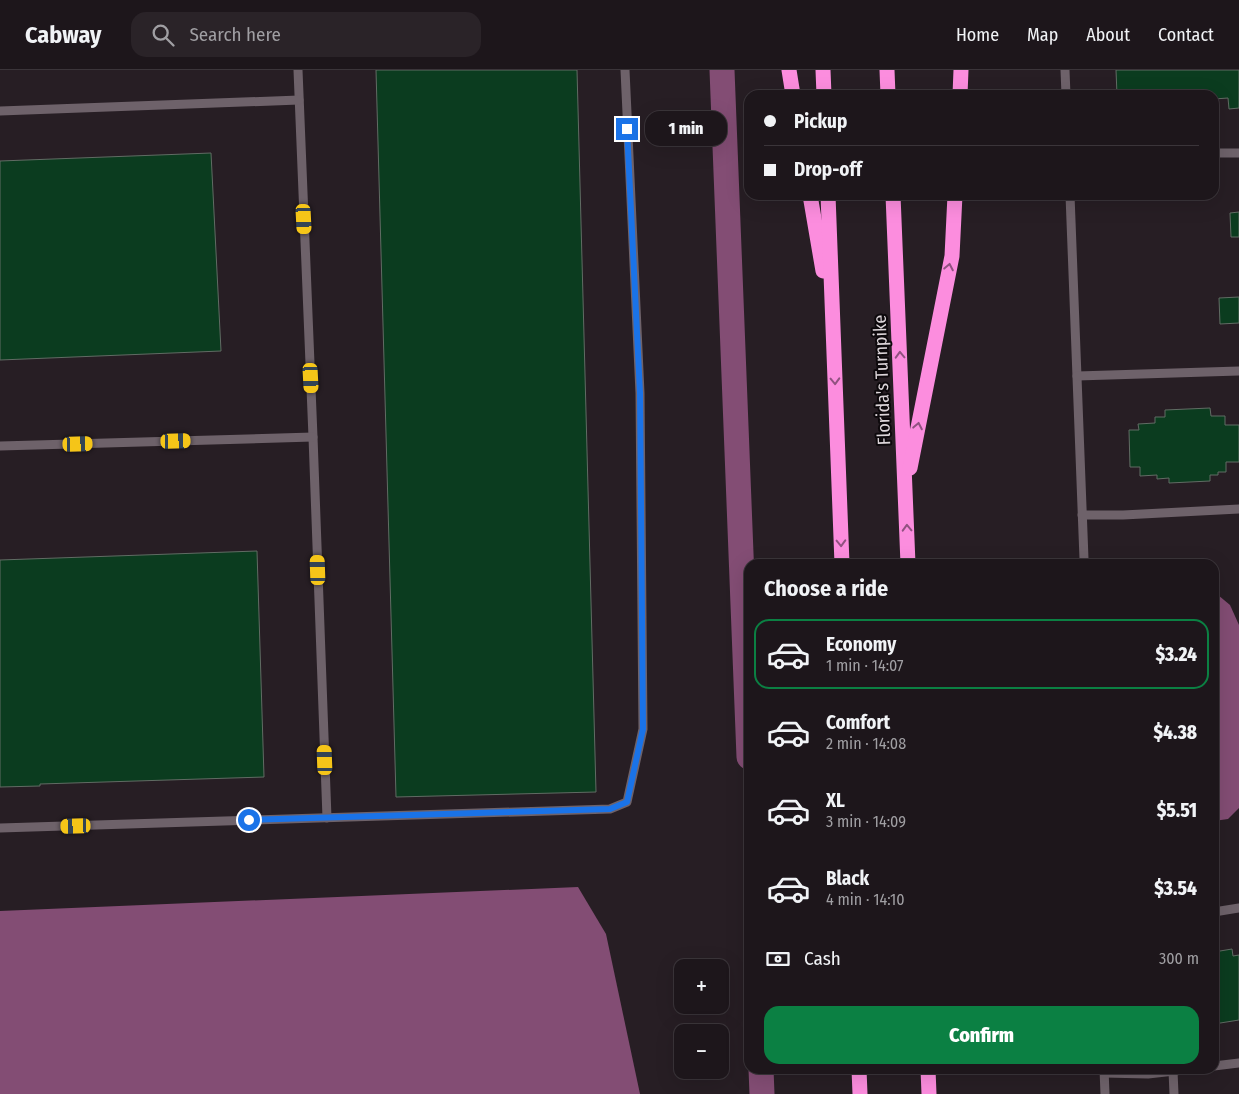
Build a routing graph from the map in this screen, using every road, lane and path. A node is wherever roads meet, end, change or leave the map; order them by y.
1 (298, 70) edge
2 (625, 70) edge
3 (789, 70) edge
4 (823, 70) edge
5 (887, 70) edge
6 (961, 70) edge
7 (1065, 70) edge
8 (792, 90) edge
9 (824, 90) edge
10 (888, 90) edge
11 (960, 90) edge
12 (1066, 90) edge
13 (299, 100) junction
14 (0, 111) edge
15 (1219, 153) edge
16 (1239, 153) edge
17 (811, 200) edge
18 (828, 200) edge
19 (893, 200) edge
20 (955, 200) edge
21 (1070, 200) edge
22 (833, 332) junction
23 (1239, 371) edge
24 (1077, 376) junction
25 (313, 437) junction
26 (0, 446) edge
27 (906, 491) junction
28 (1239, 509) edge
29 (1082, 515) junction
30 (842, 559) edge
31 (908, 559) edge
32 (1084, 559) dead end
33 (327, 818) junction
34 (0, 828) edge
35 (1239, 908) edge
36 (1219, 911) edge
37 (1239, 1063) edge
38 (1219, 1065) edge
39 (859, 1074) edge
40 (928, 1074) edge
41 (1104, 1074) edge
42 (1173, 1074) edge
43 (860, 1094) edge
44 (929, 1094) edge
45 (1105, 1094) edge
46 (1174, 1094) edge

1 - 13 lane
2 - 33 lane
3 - 8 highway
4 - 9 highway
5 - 10 highway
6 - 11 highway
7 - 12 lane
13 - 14 lane
13 - 25 lane
15 - 16 lane
17 - 22 highway
18 - 22 highway
27 -> 19 highway, Florida's Turnpike
27 -> 20 highway
21 - 24 lane
22 -> 30 highway
23 - 24 lane
24 - 29 lane
25 - 26 lane
25 - 33 lane
31 -> 27 highway, Florida's Turnpike
28 - 29 lane
29 - 32 lane
33 - 34 lane
35 - 36 lane
37 - 38 lane
39 - 43 highway
40 - 44 highway
41 - 45 lane
42 - 46 lane

